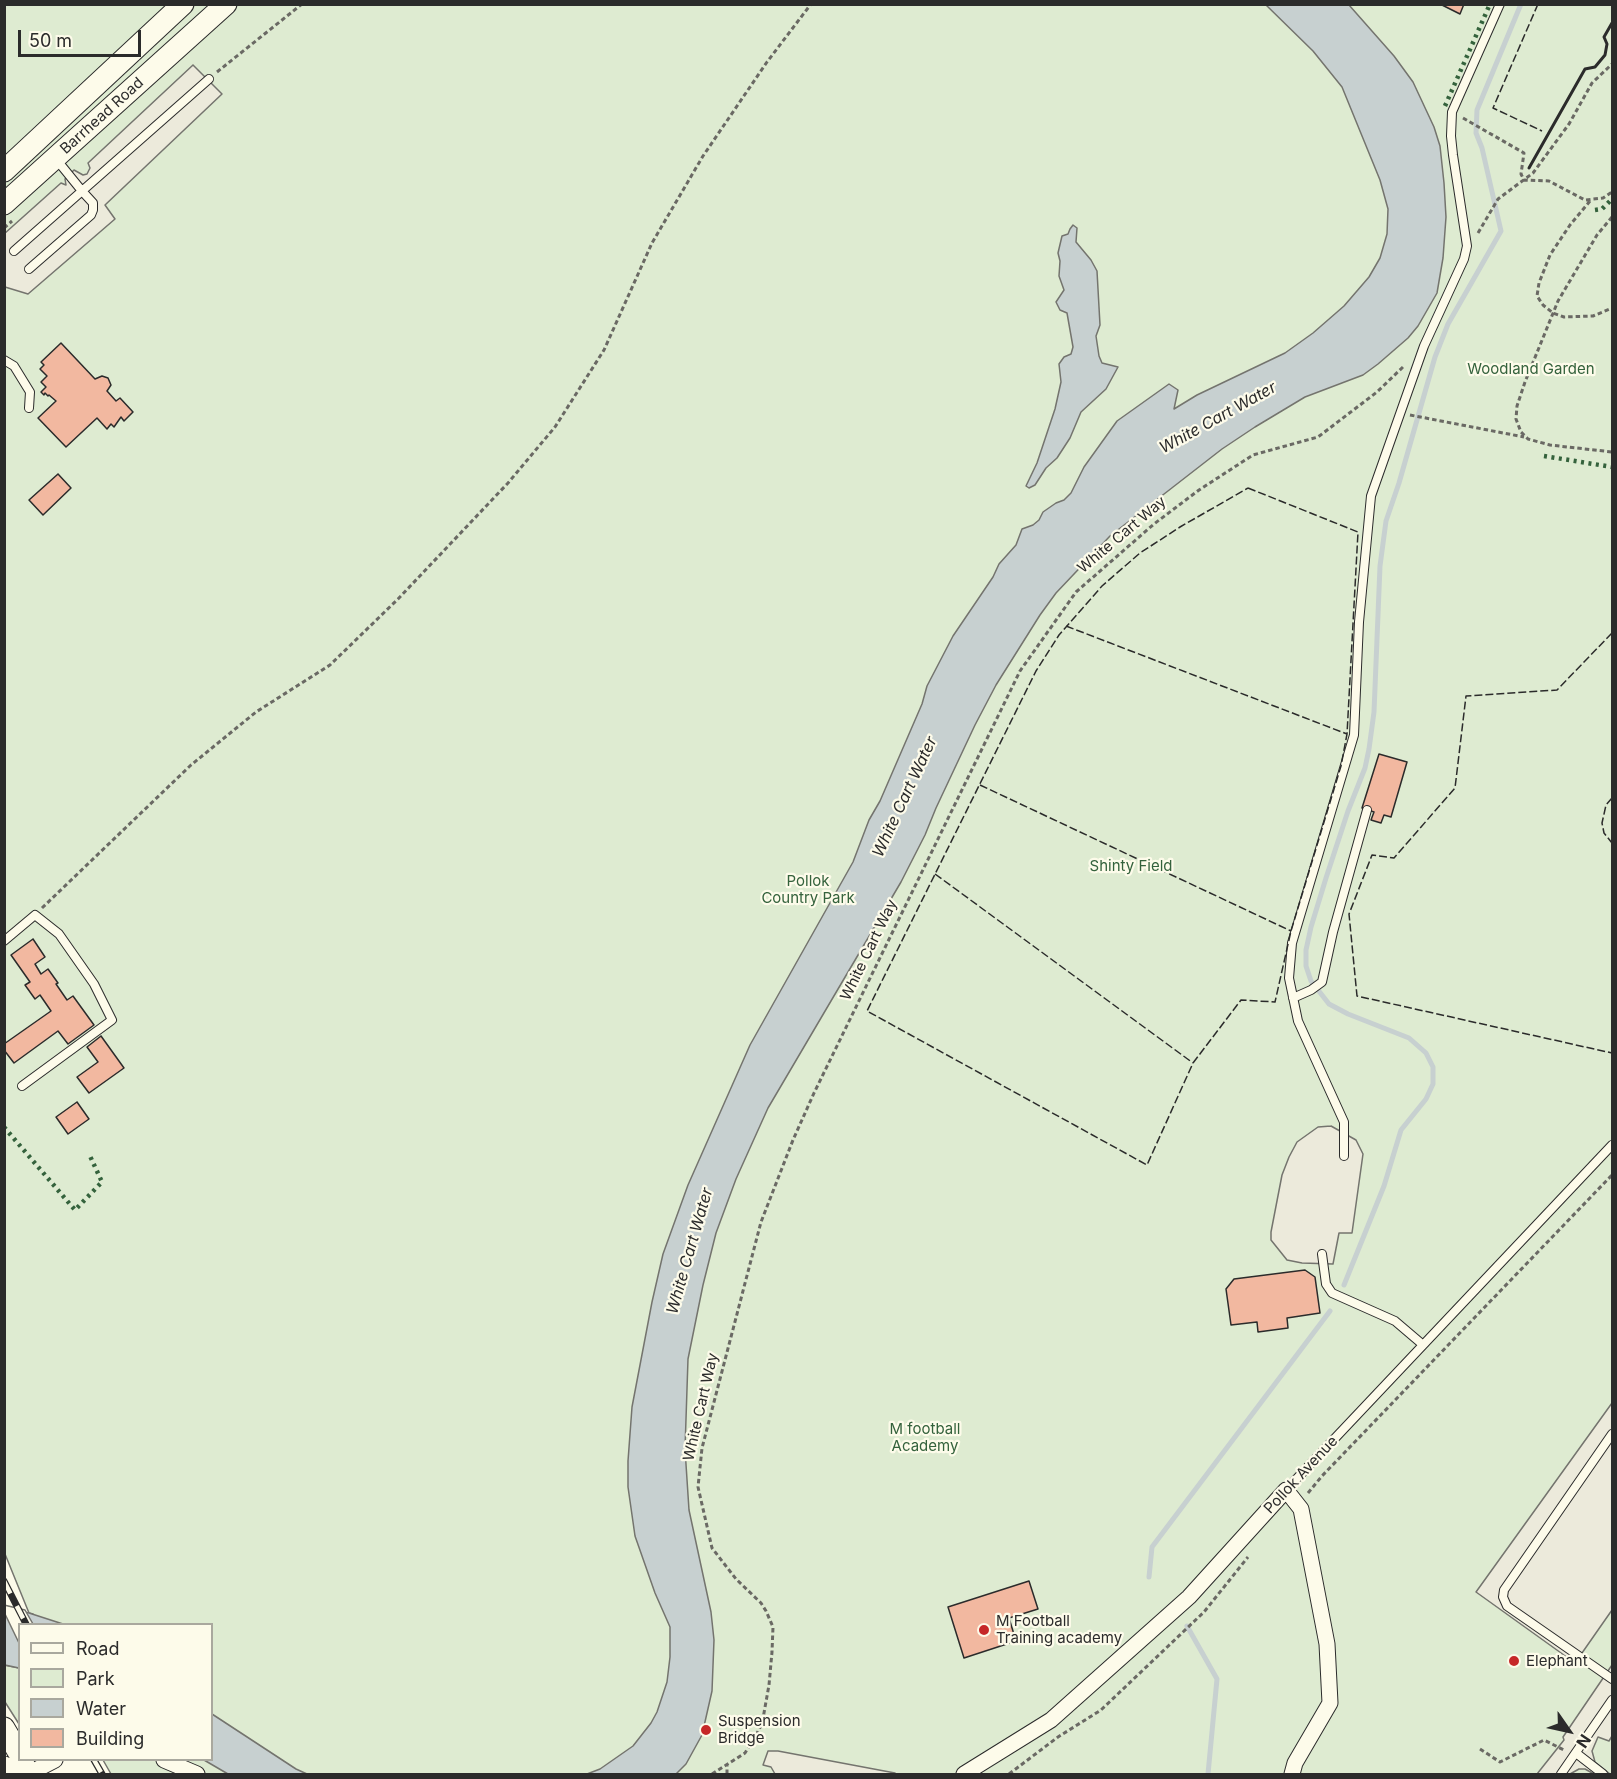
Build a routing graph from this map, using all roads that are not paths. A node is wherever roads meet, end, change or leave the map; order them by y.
1 (183, 4) edge
2 (226, 4) edge
3 (1500, 4) edge
4 (208, 79) road end
5 (55, 158) junction
6 (4, 171) edge
7 (82, 191) junction
8 (4, 204) edge
9 (14, 251) dead end
10 (29, 269) dead end
11 (4, 360) edge
12 (29, 408) dead end
13 (1367, 810) dead end
14 (4, 941) edge
15 (1293, 998) junction
16 (22, 1086) dead end
17 (1612, 1145) edge
18 (1344, 1156) dead end
19 (1322, 1254) dead end
20 (1422, 1344) junction
21 (1612, 1434) edge
22 (1286, 1490) junction
23 (1612, 1679) edge
24 (1612, 1700) edge
25 (4, 1728) edge
26 (18, 1753) edge
27 (1574, 1755) junction
28 (53, 1761) edge
29 (166, 1761) edge
30 (4, 1767) edge
31 (8, 1774) edge
32 (28, 1774) edge
33 (197, 1774) edge
34 (964, 1774) edge
35 (1292, 1774) edge
36 (1561, 1774) edge
37 (1603, 1774) edge

1 - 6 main road, Barrhead Road
2 - 5 main road, Barrhead Road
3 - 15 lane
4 - 7 lane
5 - 7 lane
5 - 8 main road, Barrhead Road
7 - 9 lane
7 - 10 lane
11 - 12 lane
13 - 15 lane
14 - 16 lane
15 - 18 lane
17 - 20 lane, Pollok Avenue
19 - 20 lane
20 - 22 lane, Pollok Avenue
21 - 23 lane
22 - 34 street, Pollok Avenue
22 - 35 street
24 - 27 lane
25 - 26 main road
27 - 36 lane
27 - 37 lane
28 - 32 street
29 - 33 street
30 - 31 main road

